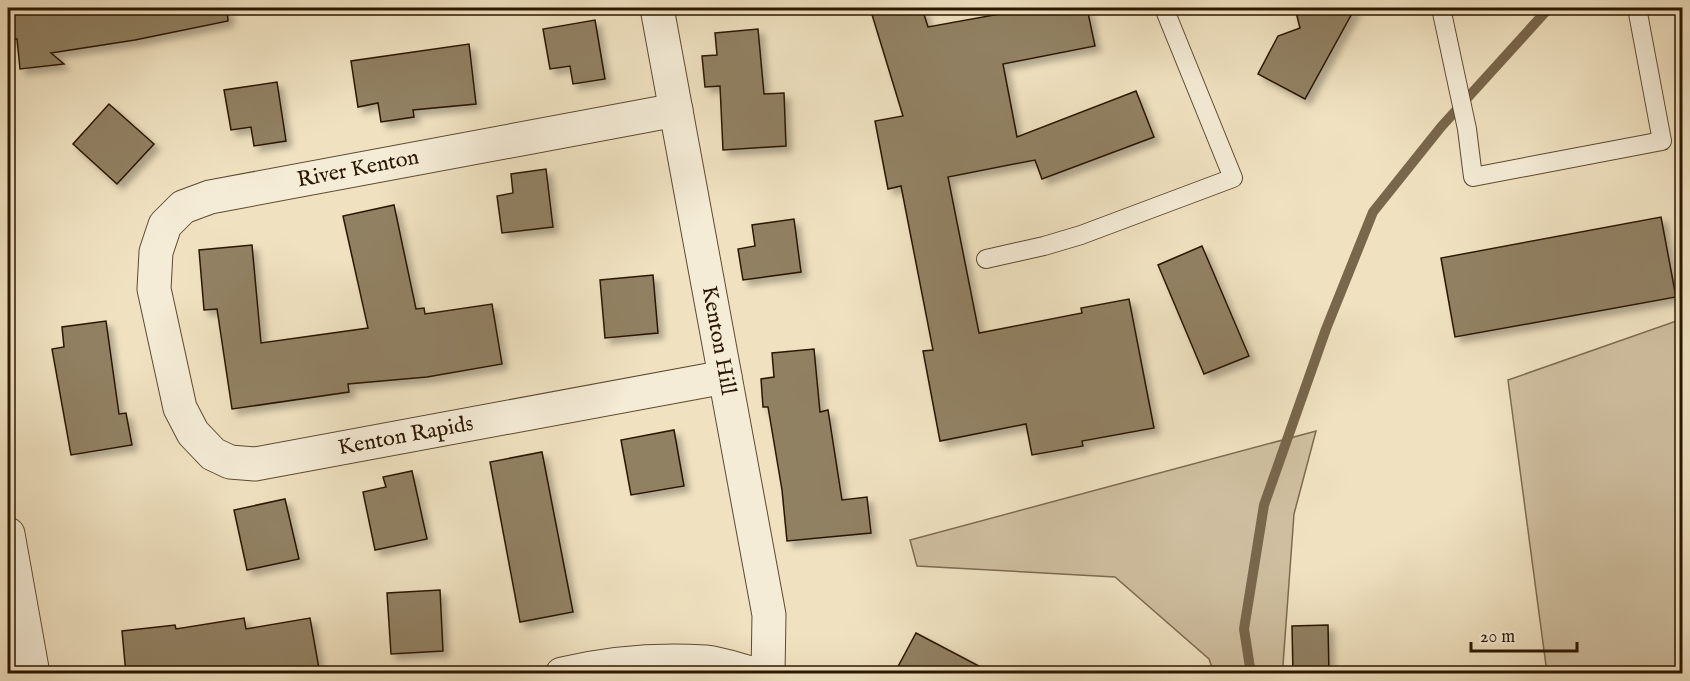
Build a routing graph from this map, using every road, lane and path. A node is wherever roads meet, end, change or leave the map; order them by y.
1 (657, 8) edge
2 (1164, 8) edge
3 (1442, 8) edge
4 (1637, 8) edge
5 (676, 110) junction
6 (986, 259) dead end
7 (165, 342) joint
8 (725, 377) junction
9 (8, 534) edge
10 (33, 674) edge
11 (562, 674) edge
12 (755, 674) edge
13 (768, 674) edge

1 - 5 street, Kenton Hill
2 - 6 lane
3 - 4 lane
5 - 7 street, River Kenton
5 - 8 street, Kenton Hill
7 - 8 street, Kenton Rapids
8 - 13 street, Kenton Hill
9 - 10 street
11 - 12 street

